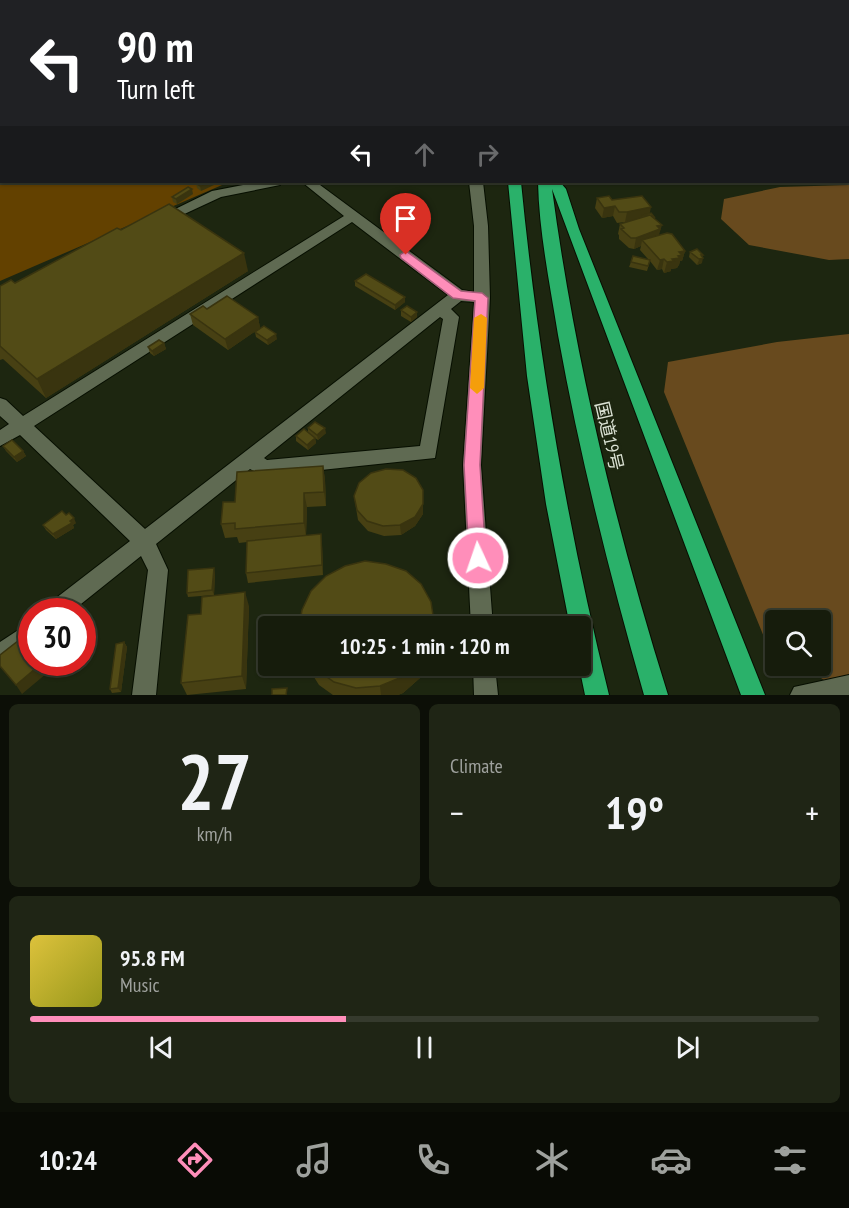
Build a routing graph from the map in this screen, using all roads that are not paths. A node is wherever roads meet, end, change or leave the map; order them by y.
1 (270, 183) edge
2 (309, 183) edge
3 (476, 183) edge
4 (514, 183) edge
5 (544, 183) edge
6 (554, 183) edge
7 (354, 215) junction
8 (141, 228) edge
9 (458, 295) junction
10 (482, 298) junction
11 (440, 309) junction
12 (0, 405) edge
13 (21, 425) junction
14 (0, 439) edge
15 (250, 459) junction
16 (145, 542) junction
17 (73, 598) edge
18 (481, 616) edge
19 (18, 642) edge
20 (0, 655) edge
21 (485, 676) edge
22 (849, 686) edge
23 (144, 695) edge
24 (486, 695) edge
25 (597, 695) edge
26 (656, 695) edge
27 (753, 695) edge
28 (802, 695) edge

1 - 8 street
2 - 7 street
3 - 10 street
4 - 25 highway
5 - 26 highway, 国道19号
6 - 27 highway
7 - 9 street
7 - 13 street
9 - 10 street
9 - 11 street
10 - 18 street
11 - 15 street
11 - 15 street
12 - 13 street
13 - 14 street
13 - 16 street
15 - 16 street
16 - 17 street
16 - 23 street
19 - 20 street
21 - 24 street
22 - 28 street

